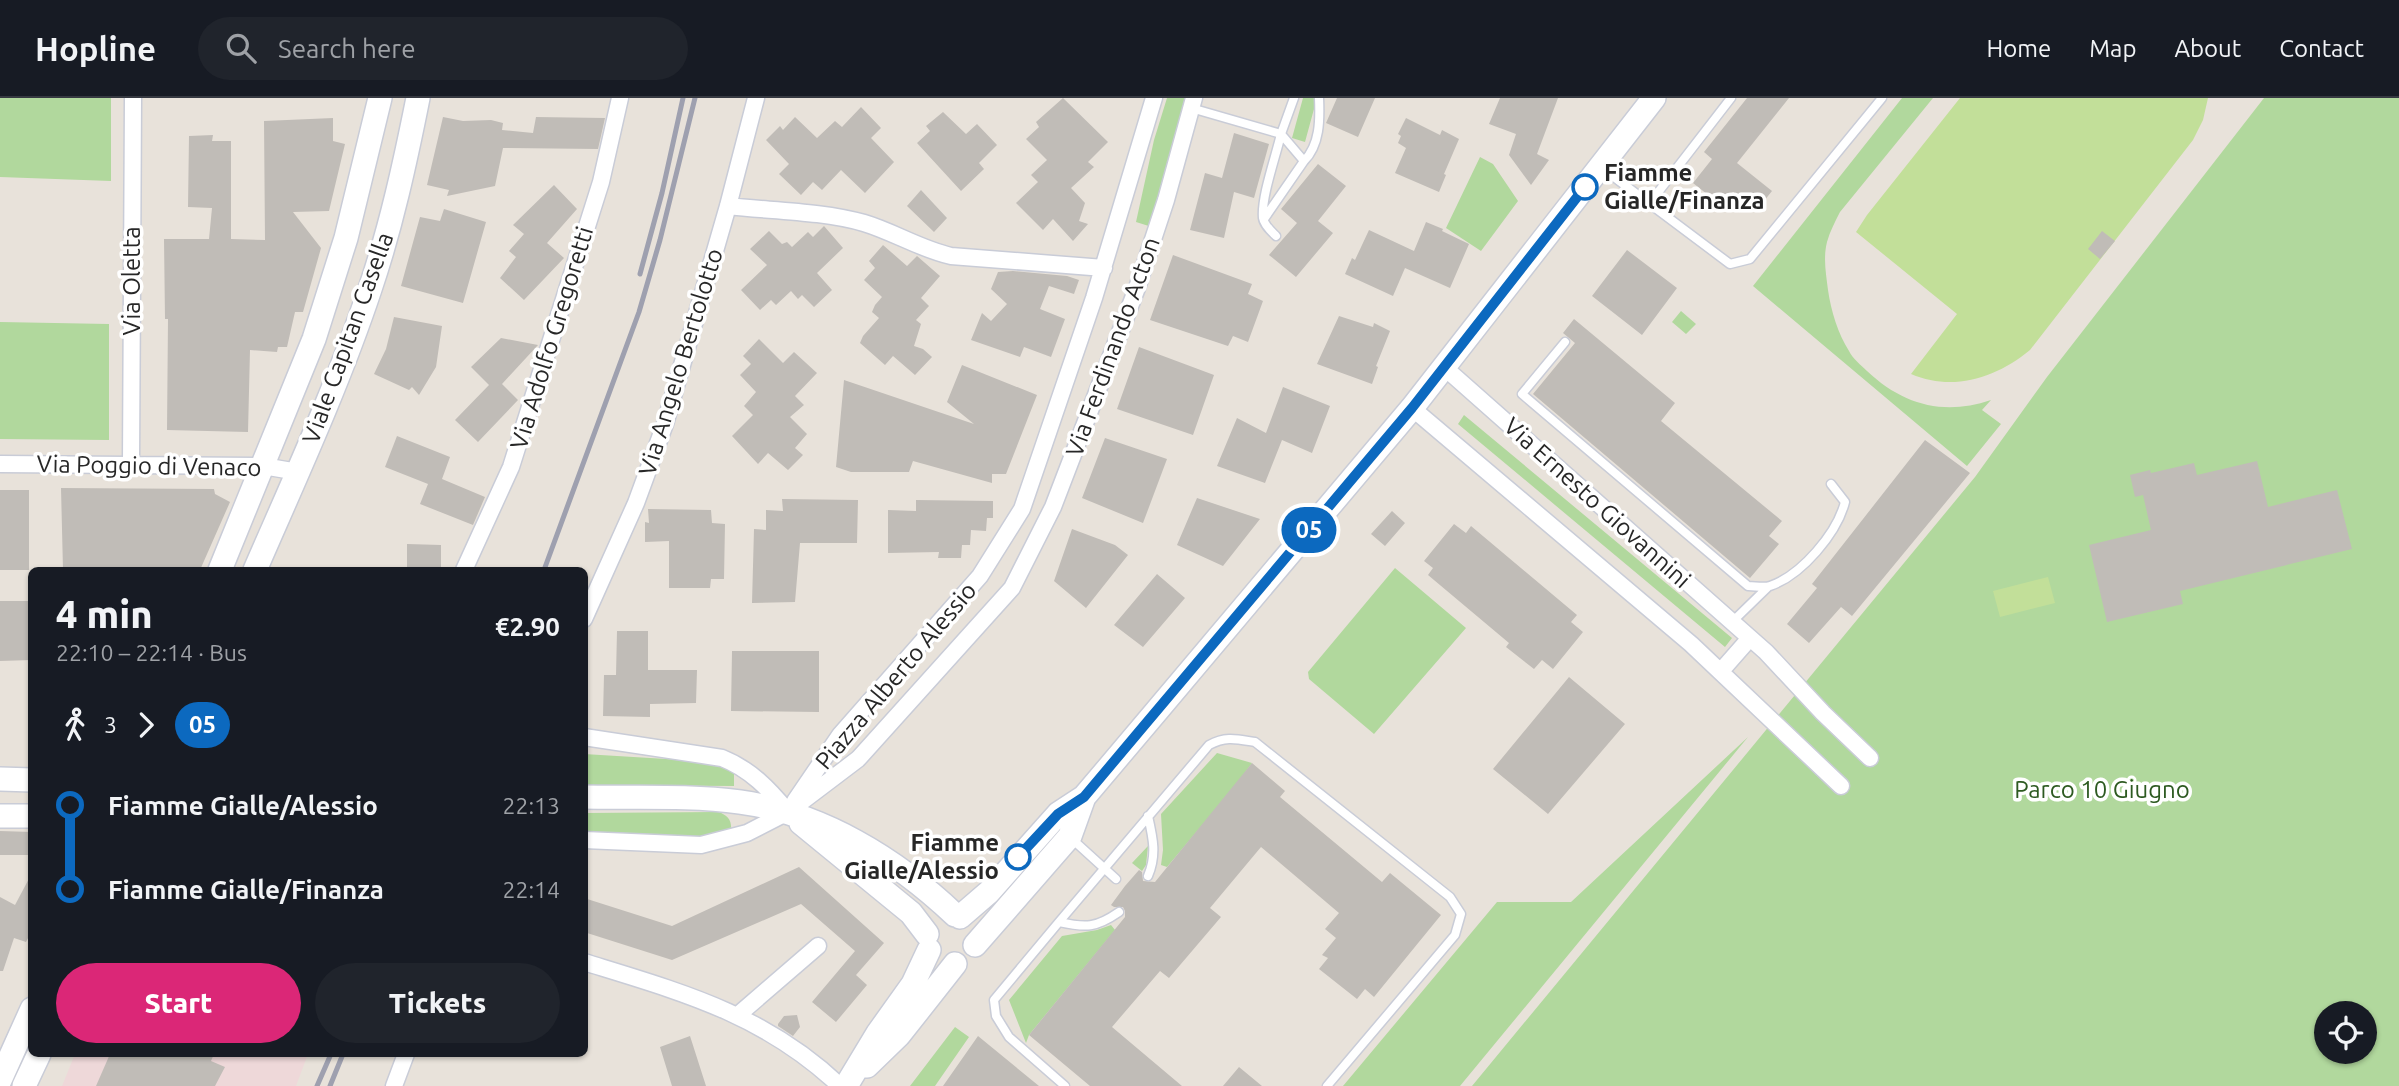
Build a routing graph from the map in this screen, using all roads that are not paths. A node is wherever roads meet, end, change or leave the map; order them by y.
1 (133, 98) edge
2 (380, 98) edge
3 (418, 98) edge
4 (620, 98) edge
5 (756, 98) edge
6 (1154, 98) edge
7 (1294, 98) edge
8 (1319, 98) edge
9 (1731, 98) edge
10 (1882, 98) edge
11 (1644, 101) edge
12 (1192, 103) edge
13 (1281, 134) junction
14 (1304, 161) junction
15 (1600, 167) junction
16 (1649, 204) junction
17 (728, 206) junction
18 (1263, 219) junction
19 (1276, 236) dead end
20 (1104, 268) junction
21 (1565, 342) dead end
22 (1445, 368) junction
23 (1412, 408) junction
24 (0, 464) edge
25 (131, 464) junction
26 (263, 466) junction
27 (298, 472) junction
28 (1831, 484) dead end
29 (221, 567) edge
30 (256, 567) edge
31 (465, 567) edge
32 (980, 576) joint
33 (1768, 587) junction
34 (1012, 588) joint
35 (588, 611) edge
36 (1732, 622) junction
37 (1750, 638) junction
38 (1721, 671) junction
39 (588, 738) edge
40 (1870, 758) dead end
41 (0, 779) edge
42 (28, 780) edge
43 (1841, 786) dead end
44 (588, 797) edge
45 (1084, 797) junction
46 (788, 812) junction
47 (0, 816) edge
48 (28, 816) edge
49 (1148, 816) junction
50 (1070, 836) junction
51 (588, 840) edge
52 (1104, 869) junction
53 (1148, 876) dead end
54 (1116, 879) dead end
55 (1119, 912) dead end
56 (957, 916) junction
57 (1059, 922) junction
58 (928, 942) junction
59 (975, 945) junction
60 (818, 946) dead end
61 (588, 963) edge
62 (955, 964) junction
63 (738, 1016) junction
64 (28, 1018) edge
65 (38, 1057) edge
66 (405, 1057) edge
67 (0, 1080) edge
68 (845, 1085) edge
69 (24, 1086) edge
70 (394, 1086) edge
71 (1065, 1086) edge
72 (1328, 1086) edge

1 - 25 street, Via Oletta
2 - 26 street, Viale Capitan Casella
3 - 27 street, Viale Capitan Casella
4 - 31 street, Via Adolfo Gregoretti
5 - 17 street, Via Angelo Bertolotto
6 - 20 street, Via Ferdinando Acton
7 - 13 lane
8 - 14 lane
9 - 16 lane
10 - 16 lane
11 - 15 street
12 - 13 lane
12 - 34 street, Via Ferdinando Acton
13 - 14 lane
13 - 18 lane
14 - 18 lane
15 - 16 lane
15 - 22 street
17 - 20 street, Via Ferdinando Acton
17 - 35 street, Via Angelo Bertolotto
18 - 19 lane
20 - 32 street, Via Ferdinando Acton
21 - 33 lane
22 - 23 street
22 - 36 street, Via Ernesto Giovannini
23 - 38 street, Via Ernesto Giovannini
23 - 45 street
24 - 25 street, Via Poggio di Venaco
25 - 26 street, Via Poggio di Venaco
26 - 27 street, Via Poggio di Venaco
26 - 29 street, Viale Capitan Casella
27 - 30 street, Viale Capitan Casella
28 - 33 lane
32 - 46 street, Piazza Alberto Alessio
33 - 36 lane
34 - 46 street, Piazza Alberto Alessio
36 - 37 street, Via Ernesto Giovannini
37 - 38 street
37 - 40 street, Via Ernesto Giovannini
38 - 43 street, Via Ernesto Giovannini
39 - 46 street
41 - 42 street
44 - 46 street
45 - 50 street
45 - 56 street
46 - 51 street
46 - 56 street
46 - 58 street
47 - 48 street
49 - 52 lane
49 - 53 lane
49 - 72 lane
50 - 52 lane
50 - 59 street
52 - 54 lane
52 - 57 lane
55 - 57 lane
56 - 58 street
56 - 59 street
57 - 71 lane
58 - 62 street
58 - 68 street
59 - 62 street
60 - 63 street
61 - 63 street
62 - 68 street
63 - 68 street
64 - 67 street
65 - 69 street
66 - 70 street

